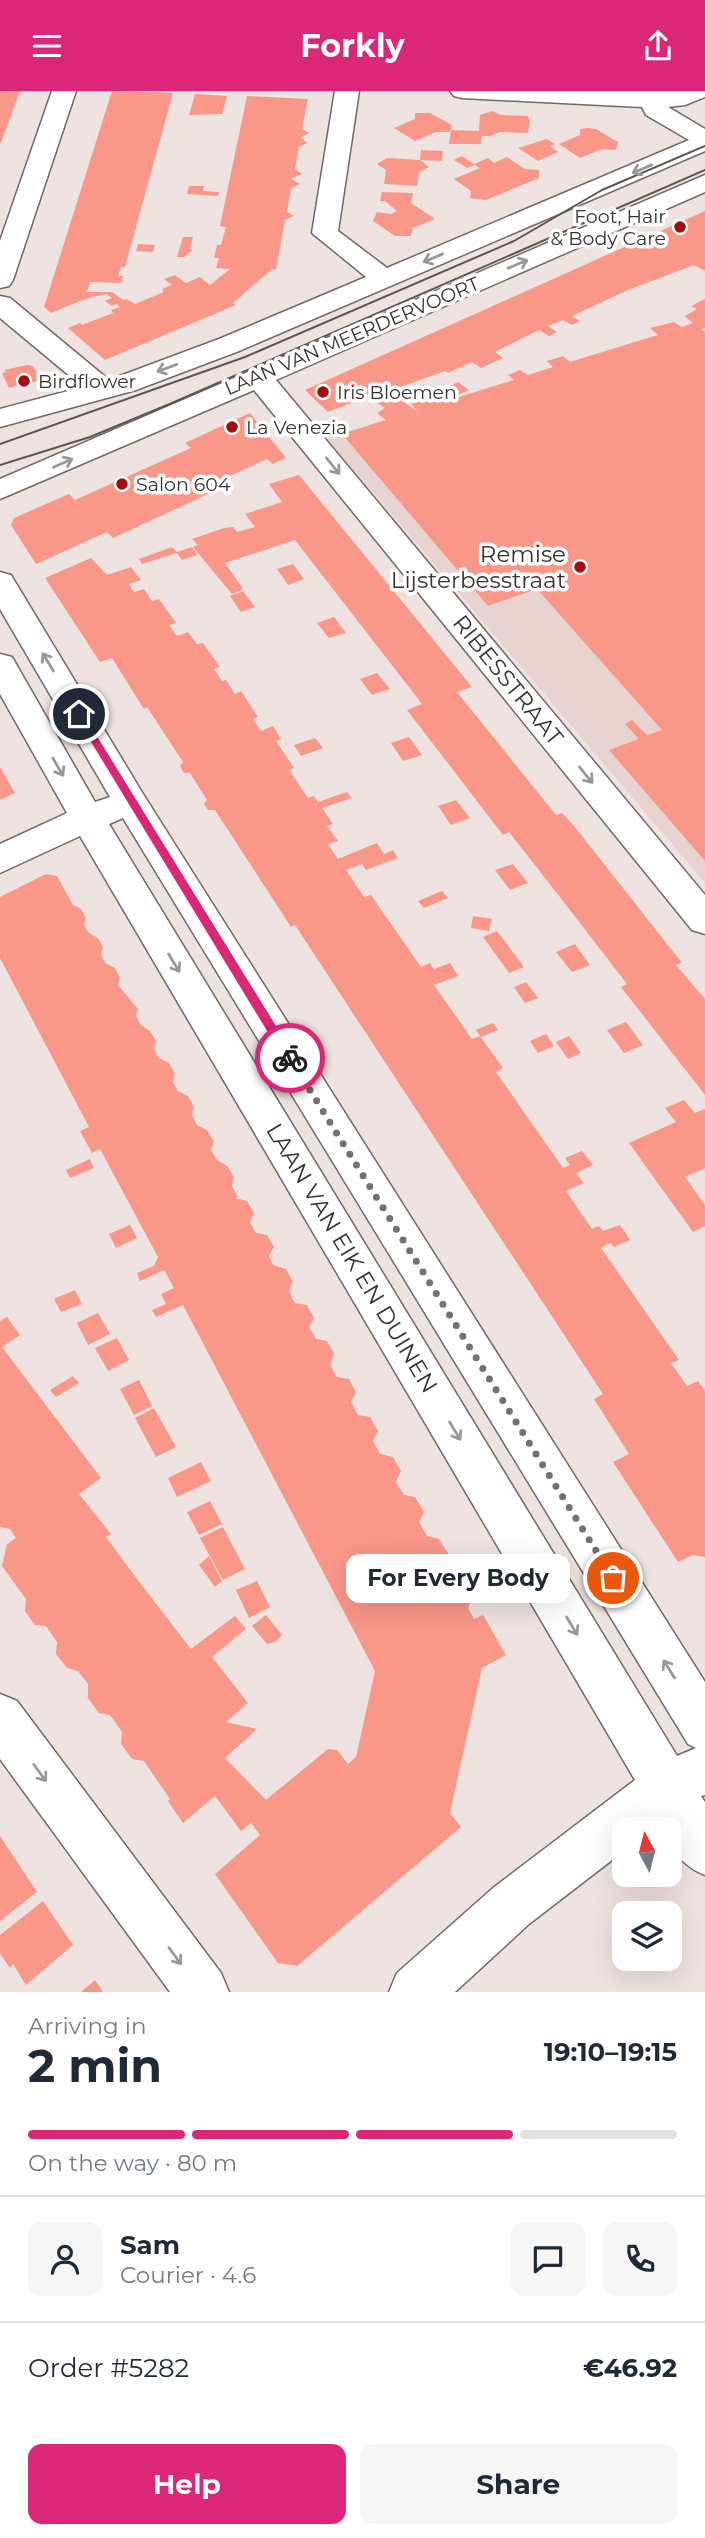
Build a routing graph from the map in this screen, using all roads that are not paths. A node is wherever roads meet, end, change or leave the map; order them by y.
1 (64, 91) edge
2 (347, 91) edge
3 (461, 91) edge
4 (698, 91) edge
5 (652, 100) junction
6 (705, 141) edge
7 (705, 183) edge
8 (384, 278) junction
9 (0, 280) edge
10 (0, 304) edge
11 (258, 376) junction
12 (104, 390) junction
13 (0, 418) edge
14 (0, 490) edge
15 (0, 582) edge
16 (0, 665) edge
17 (131, 803) junction
18 (88, 818) junction
19 (0, 860) edge
20 (705, 920) edge
21 (0, 1717) edge
22 (705, 1727) edge
23 (685, 1778) edge
24 (705, 1850) edge
25 (202, 1992) edge
26 (416, 1992) edge

1 - 9 street
2 - 8 street
3 - 5 street
4 - 5 street
5 - 6 street
6 -> 8 street, LAAN VAN MEERDERVOORT
11 -> 7 street, LAAN VAN MEERDERVOORT
8 -> 12 street, LAAN VAN MEERDERVOORT
10 - 12 street
14 -> 11 street, LAAN VAN MEERDERVOORT
11 -> 20 street, RIBESSTRAAT
12 - 13 street, LAAN VAN MEERDERVOORT
17 -> 15 street
16 -> 18 street, LAAN VAN EIK EN DUINEN
17 - 18 street
22 -> 17 street
18 - 19 street
18 -> 23 street, LAAN VAN EIK EN DUINEN
21 -> 25 street
23 - 24 street, LAAN VAN EIK EN DUINEN
23 - 26 street

